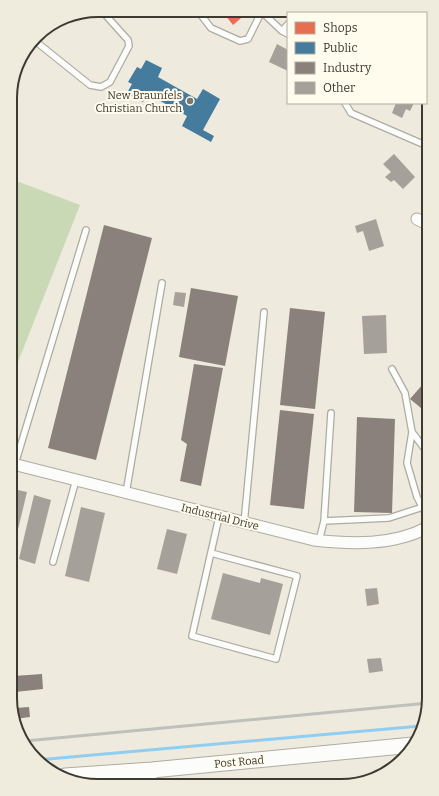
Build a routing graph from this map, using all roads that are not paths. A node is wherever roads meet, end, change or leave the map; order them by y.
1 (107, 17) edge
2 (203, 17) edge
3 (259, 17) edge
4 (267, 17) edge
5 (287, 25) edge
6 (282, 31) junction
7 (287, 34) edge
8 (38, 44) edge
9 (346, 104) edge
10 (422, 144) edge
11 (86, 230) dead end
12 (162, 283) dead end
13 (264, 312) dead end
14 (392, 369) dead end
15 (332, 413) dead end
16 (412, 432) junction
17 (422, 445) edge
18 (17, 454) edge
19 (17, 465) edge
20 (76, 480) junction
21 (126, 493) junction
22 (422, 505) edge
23 (422, 507) edge
24 (219, 518) junction
25 (324, 521) junction
26 (244, 524) junction
27 (422, 529) edge
28 (319, 541) junction
29 (211, 553) junction
30 (53, 562) dead end
31 (406, 746) edge
32 (78, 776) edge
33 (151, 777) edge

1 - 8 lane
2 - 3 lane
4 - 6 lane
5 - 6 lane
6 - 7 lane
9 - 10 lane
11 - 18 lane
12 - 21 lane
13 - 26 lane
14 - 16 lane
15 - 25 lane
16 - 17 lane
16 - 22 lane
19 - 20 street, Industrial Drive
20 - 21 street, Industrial Drive
20 - 30 lane
21 - 24 street, Industrial Drive
23 - 25 lane
24 - 26 street, Industrial Drive
24 - 29 lane
25 - 28 lane
26 - 28 street, Industrial Drive
27 - 28 street, Industrial Drive
29 - 29 lane
31 - 33 street, Post Road
32 - 33 street, Post Road

